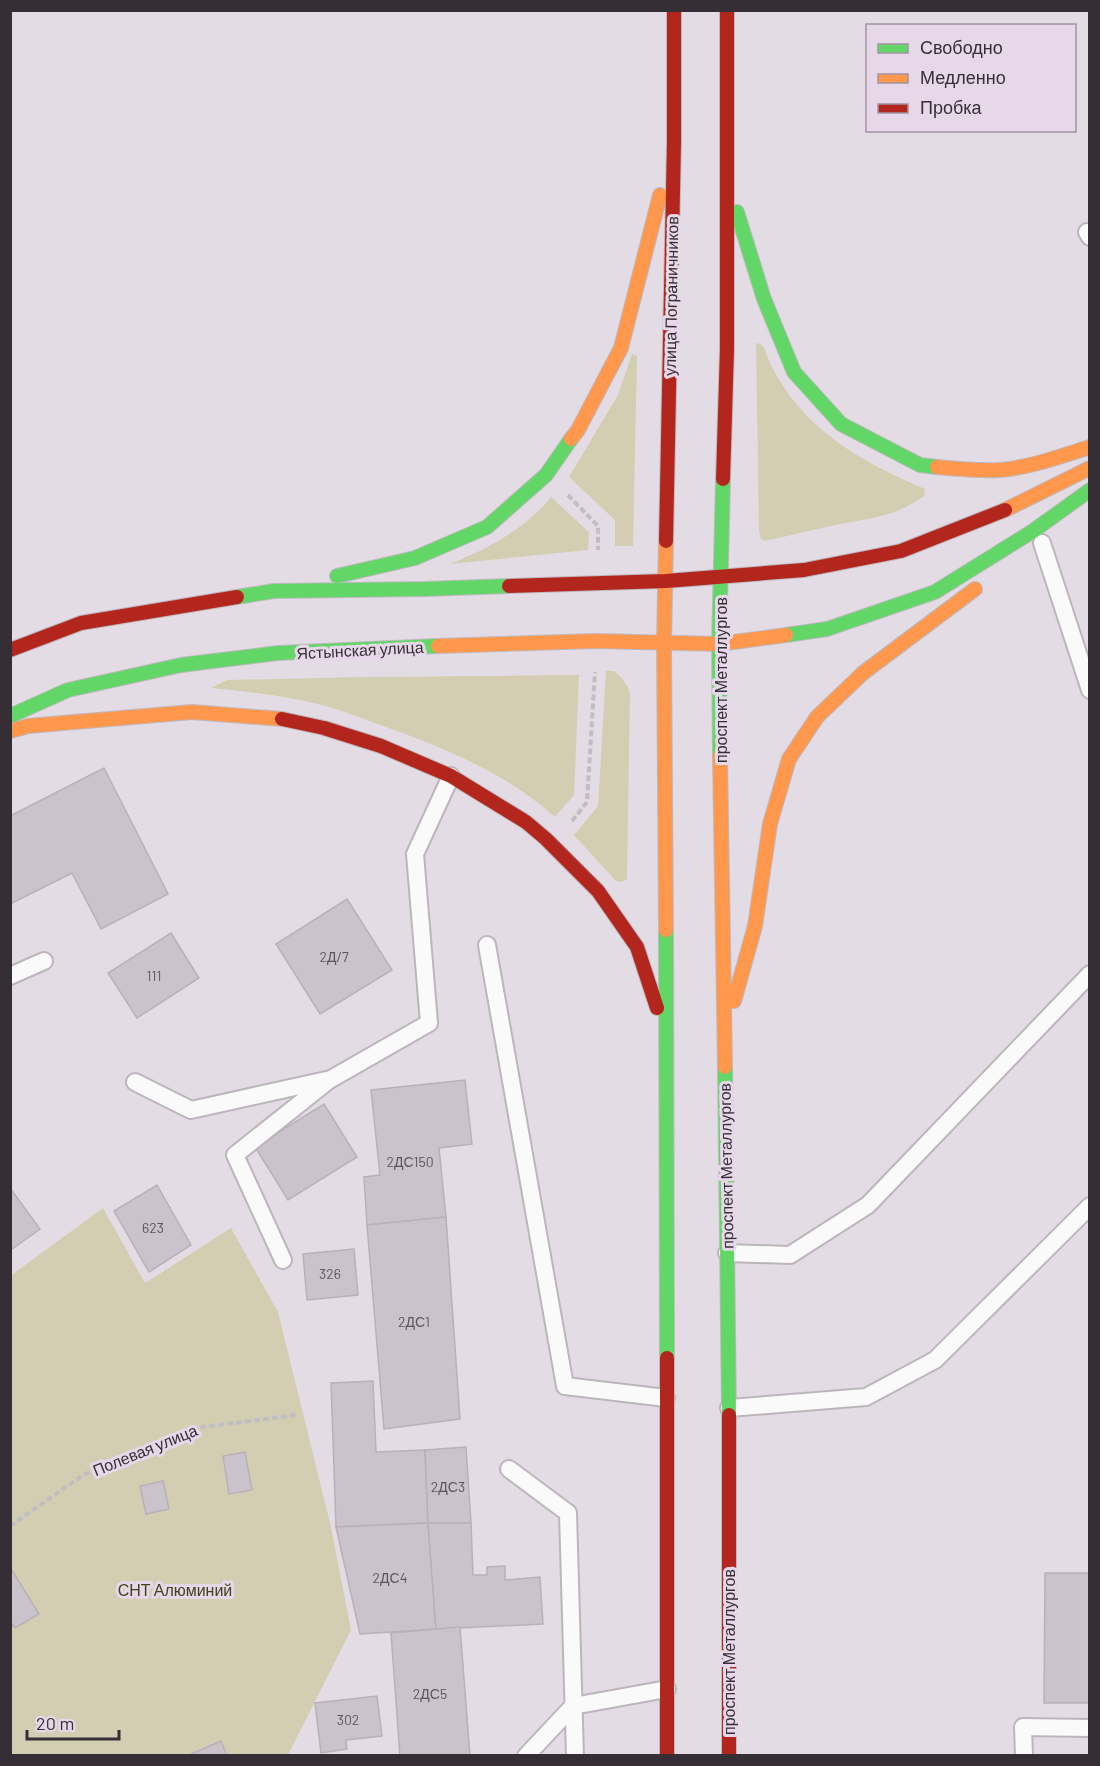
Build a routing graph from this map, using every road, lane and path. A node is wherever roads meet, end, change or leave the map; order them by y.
1 (674, 10) edge
2 (727, 10) edge
3 (674, 141) junction
4 (727, 181) junction
5 (1089, 447) edge
6 (1089, 468) edge
7 (1089, 490) edge
8 (565, 492) dead end
9 (1089, 503) edge
10 (1046, 540) joint
11 (598, 554) dead end
12 (722, 576) junction
13 (666, 581) junction
14 (987, 581) dead end
15 (274, 591) junction
16 (663, 643) junction
17 (719, 644) junction
18 (10, 650) edge
19 (595, 670) dead end
20 (1089, 690) edge
21 (10, 716) edge
22 (10, 731) edge
23 (451, 776) junction
24 (570, 825) dead end
25 (486, 945) dead end
26 (44, 961) dead end
27 (1089, 974) edge
28 (10, 976) edge
29 (724, 1038) junction
30 (667, 1039) junction
31 (331, 1079) junction
32 (135, 1082) dead end
33 (1089, 1206) edge
34 (727, 1253) junction
35 (283, 1260) dead end
36 (666, 1398) junction
37 (729, 1408) junction
38 (296, 1415) dead end
39 (509, 1469) dead end
40 (10, 1526) edge
41 (667, 1689) junction
42 (573, 1706) junction
43 (1089, 1728) edge
44 (526, 1755) edge
45 (574, 1755) edge
46 (667, 1755) edge
47 (729, 1755) edge
48 (1024, 1755) edge

1 - 3 main road, улица Пограничников
2 - 4 main road
3 - 13 main road, улица Пограничников
3 - 15 main road
4 - 5 main road
4 - 12 main road
6 - 12 main road
7 - 17 main road, Ястынская улица
8 - 11 path
9 - 10 main road
10 - 20 lane
12 - 13 main road
12 - 17 main road, проспект Металлургов
13 - 15 main road
13 - 16 main road
14 - 29 main road
15 - 18 main road
16 - 17 main road, Ястынская улица
16 - 21 main road, Ястынская улица
16 - 30 main road
17 - 29 main road, проспект Металлургов
19 - 24 path
22 - 23 main road
23 - 30 main road
23 - 31 lane
25 - 36 lane
26 - 28 lane
27 - 34 lane
29 - 34 main road, проспект Металлургов
30 - 36 main road
31 - 32 lane
31 - 35 lane
33 - 37 lane
34 - 37 main road, проспект Металлургов
36 - 41 main road
37 - 47 main road, проспект Металлургов
38 - 40 path, Полевая улица
39 - 42 lane
41 - 42 lane
41 - 46 main road
42 - 44 lane
42 - 45 lane
43 - 48 lane

